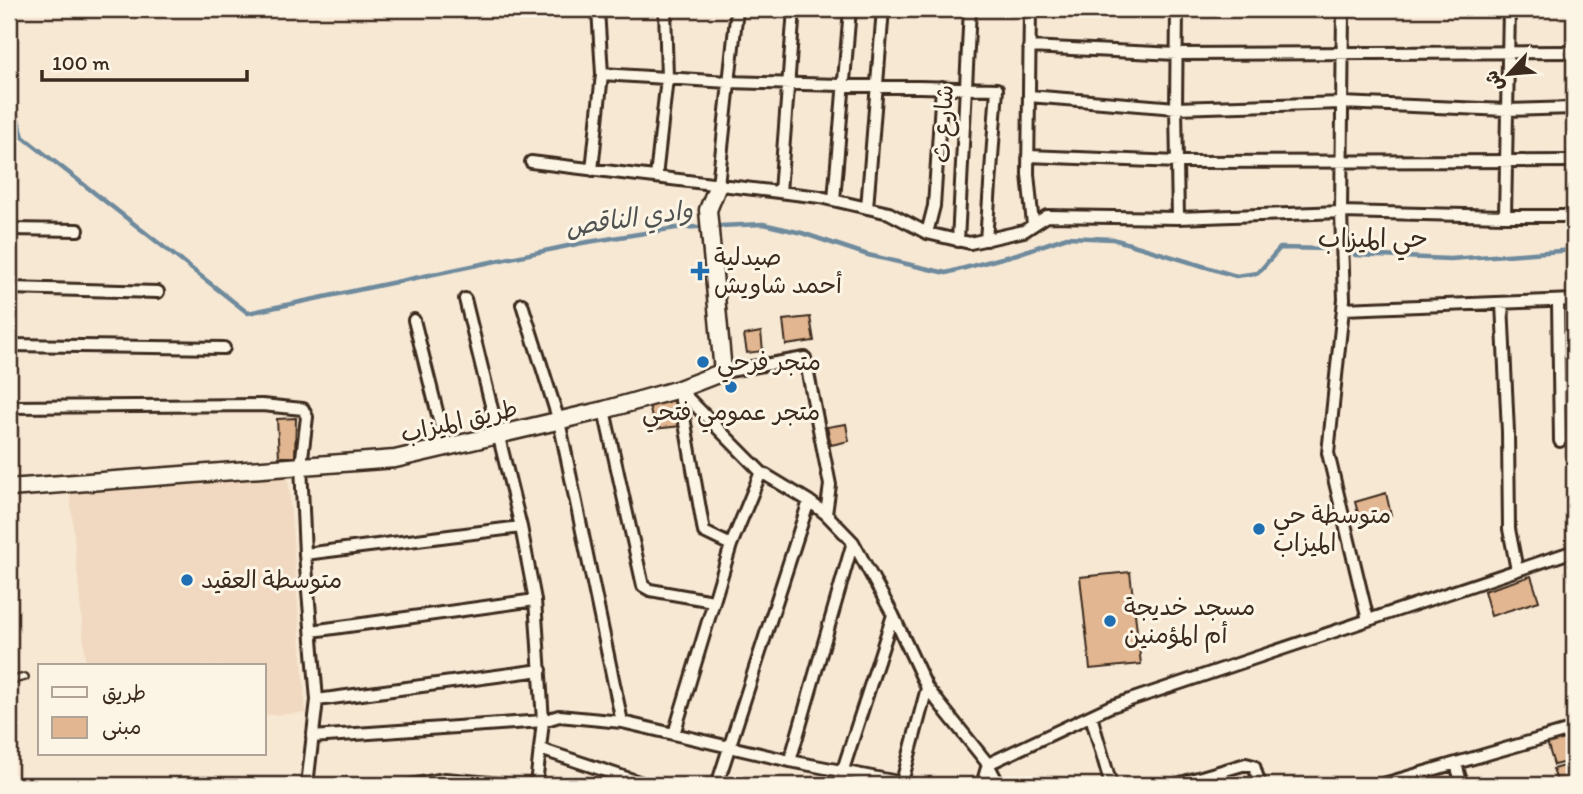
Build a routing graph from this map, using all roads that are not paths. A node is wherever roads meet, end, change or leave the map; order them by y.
1 (597, 9) edge
2 (665, 9) edge
3 (737, 9) edge
4 (794, 9) edge
5 (850, 9) edge
6 (883, 9) edge
7 (970, 9) edge
8 (1030, 9) edge
9 (1177, 9) edge
10 (1343, 9) edge
11 (1509, 9) edge
12 (1029, 47) junction
13 (1508, 52) junction
14 (1574, 52) edge
15 (1341, 53) junction
16 (1177, 54) junction
17 (602, 74) junction
18 (667, 78) junction
19 (728, 82) junction
20 (788, 83) junction
21 (843, 85) junction
22 (877, 85) junction
23 (942, 87) junction
24 (966, 88) junction
25 (1029, 96) junction
26 (1341, 103) junction
27 (1176, 108) junction
28 (1574, 108) edge
29 (1507, 110) junction
30 (1028, 156) junction
31 (1342, 160) junction
32 (1506, 160) junction
33 (1574, 161) edge
34 (531, 162) dead end
35 (1178, 162) junction
36 (592, 170) junction
37 (656, 177) junction
38 (718, 185) junction
39 (780, 192) junction
40 (834, 200) junction
41 (867, 208) junction
42 (1341, 212) junction
43 (1505, 216) junction
44 (1574, 216) edge
45 (1178, 218) junction
46 (1033, 225) junction
47 (9, 229) edge
48 (78, 230) dead end
49 (927, 233) junction
50 (986, 240) junction
51 (958, 241) junction
52 (9, 288) edge
53 (158, 292) dead end
54 (465, 299) dead end
55 (1574, 300) edge
56 (1558, 301) junction
57 (1502, 303) junction
58 (522, 304) dead end
59 (1343, 309) junction
60 (414, 320) dead end
61 (9, 345) edge
62 (224, 348) dead end
63 (723, 372) junction
64 (679, 389) junction
65 (9, 407) edge
66 (604, 410) junction
67 (559, 421) junction
68 (498, 435) junction
69 (1560, 441) dead end
70 (446, 447) junction
71 (301, 465) junction
72 (761, 472) junction
73 (9, 488) edge
74 (809, 501) junction
75 (827, 514) junction
76 (521, 527) junction
77 (853, 542) junction
78 (731, 545) junction
79 (1574, 551) edge
80 (305, 554) junction
81 (1517, 570) junction
82 (535, 600) junction
83 (713, 601) junction
84 (892, 615) junction
85 (1368, 620) junction
86 (313, 631) junction
87 (541, 670) junction
88 (25, 677) dead end
89 (9, 681) edge
90 (927, 688) junction
91 (317, 700) junction
92 (1091, 716) junction
93 (543, 721) junction
94 (622, 722) junction
95 (1574, 729) edge
96 (674, 734) junction
97 (313, 737) junction
98 (730, 746) junction
99 (540, 749) junction
100 (790, 761) junction
101 (988, 764) junction
102 (1456, 764) junction
103 (844, 771) junction
104 (907, 783) edge
105 (307, 785) edge
106 (411, 785) edge
107 (513, 785) edge
108 (536, 785) edge
109 (648, 785) edge
110 (717, 785) edge
111 (838, 785) edge
112 (982, 785) edge
113 (999, 785) edge
114 (1111, 785) edge
115 (1174, 785) edge
116 (1260, 785) edge
117 (1380, 785) edge
118 (1462, 785) edge

1 - 17 street
2 - 18 street
3 - 19 street
4 - 20 street
5 - 21 street
6 - 22 street
7 - 24 street, شارع ث
8 - 12 street
9 - 16 street
10 - 15 street
11 - 13 street
12 - 16 street
12 - 25 street
13 - 14 street
13 - 15 street
13 - 29 street
15 - 16 street
15 - 26 street
16 - 27 street
17 - 18 street
17 - 36 street
18 - 19 street
18 - 37 street
19 - 20 street
19 - 38 street
20 - 21 street
20 - 39 street
21 - 22 street
21 - 40 street
22 - 23 street
22 - 41 street
23 - 24 street
23 - 49 street
24 - 50 street
24 - 51 street, شارع ث
25 - 27 street
25 - 30 street
26 - 27 street
26 - 29 street
26 - 31 street
27 - 35 street
28 - 29 street
29 - 32 street
30 - 35 street
30 - 46 street
31 - 32 street
31 - 35 street
31 - 42 street
32 - 33 street
32 - 43 street
34 - 36 street
35 - 45 street
36 - 37 street
37 - 38 street
38 - 39 street
38 - 63 street
39 - 40 street
40 - 41 street
41 - 49 street
42 - 43 street
42 - 45 street
42 - 59 street
43 - 44 street
45 - 46 street
46 - 50 street
47 - 48 street
49 - 51 street
50 - 51 street
52 - 53 street
54 - 68 street
55 - 56 street
56 - 57 street
56 - 69 street
57 - 59 street
57 - 81 street
58 - 67 street
59 - 85 street
60 - 70 street
61 - 62 street
63 - 64 street, طريق الميزاب
63 - 75 street
64 - 66 street, طريق الميزاب
64 - 72 street
64 - 78 street
65 - 71 street
66 - 67 street, طريق الميزاب
66 - 83 street
67 - 68 street, طريق الميزاب
67 - 94 street
68 - 70 street, طريق الميزاب
68 - 76 street
70 - 71 street, طريق الميزاب
71 - 73 street, طريق الميزاب
71 - 80 street
72 - 74 street
72 - 78 street
74 - 75 street
74 - 98 street
75 - 77 street
76 - 80 street
76 - 82 street
77 - 84 street
77 - 100 street
78 - 83 street
79 - 81 street
80 - 86 street
81 - 85 street
82 - 86 street
82 - 87 street
83 - 96 street
84 - 90 street
84 - 103 street
85 - 92 street
86 - 91 street
87 - 91 street
87 - 93 street
88 - 89 lane
90 - 101 street
90 - 104 street
91 - 97 street
92 - 101 street
92 - 114 street
93 - 94 street
93 - 97 street
93 - 99 street
94 - 96 street
95 - 102 street
96 - 98 street
97 - 105 street
98 - 100 street
98 - 110 street
99 - 108 street
99 - 109 street
100 - 103 street
101 - 112 street
101 - 113 street
102 - 117 street
102 - 118 street
103 - 104 street
103 - 111 street
106 - 107 street
115 - 116 street

